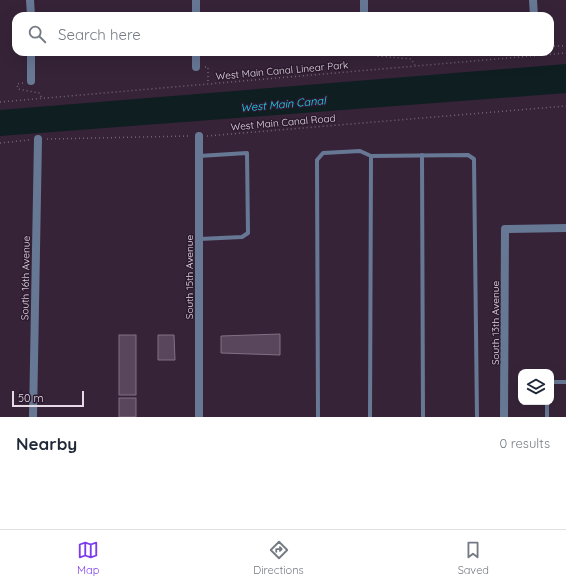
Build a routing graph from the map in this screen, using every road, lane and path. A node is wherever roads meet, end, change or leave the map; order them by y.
1 (30, 0) edge
2 (196, 0) edge
3 (364, 0) edge
4 (534, 0) edge
5 (30, 12) edge
6 (196, 12) edge
7 (364, 12) edge
8 (534, 12) edge
9 (554, 46) edge
10 (566, 46) edge
11 (566, 53) edge
12 (554, 54) edge
13 (31, 56) edge
14 (196, 56) edge
15 (378, 56) edge
16 (528, 56) edge
17 (415, 65) junction
18 (196, 67) dead end
19 (208, 67) dead end
20 (31, 81) dead end
21 (208, 83) junction
22 (17, 84) dead end
23 (42, 98) junction
24 (0, 102) edge
25 (566, 106) edge
26 (199, 136) junction
27 (38, 139) junction
28 (0, 142) edge
29 (422, 155) junction
30 (199, 156) junction
31 (371, 156) junction
32 (566, 228) edge
33 (199, 239) junction
34 (554, 382) edge
35 (566, 382) edge
36 (547, 405) edge
37 (33, 417) edge
38 (199, 417) edge
39 (318, 417) edge
40 (370, 417) edge
41 (424, 417) edge
42 (477, 417) edge
43 (504, 417) edge
44 (547, 417) edge

1 - 5 street
2 - 6 street
3 - 7 street
4 - 8 street
9 - 10 path
11 - 12 path, West Main Canal Linear Park
13 - 20 street
14 - 18 street
15 - 17 path
16 - 17 path, West Main Canal Linear Park
17 - 21 path, West Main Canal Linear Park
19 - 21 path
21 - 23 path, West Main Canal Linear Park
22 - 23 path
23 - 24 path, West Main Canal Linear Park
25 - 26 path, West Main Canal Road
26 - 27 path, West Main Canal Road
26 - 30 street, South 15th Avenue
27 - 28 path, West Main Canal Road
27 - 37 street, South 16th Avenue
29 - 31 lane
29 - 41 lane
29 - 42 lane
30 - 33 street, South 15th Avenue
30 - 33 lane
31 - 39 lane
31 - 40 lane
32 - 43 street, South 13th Avenue
33 - 38 street, South 15th Avenue
34 - 35 lane
36 - 44 lane

